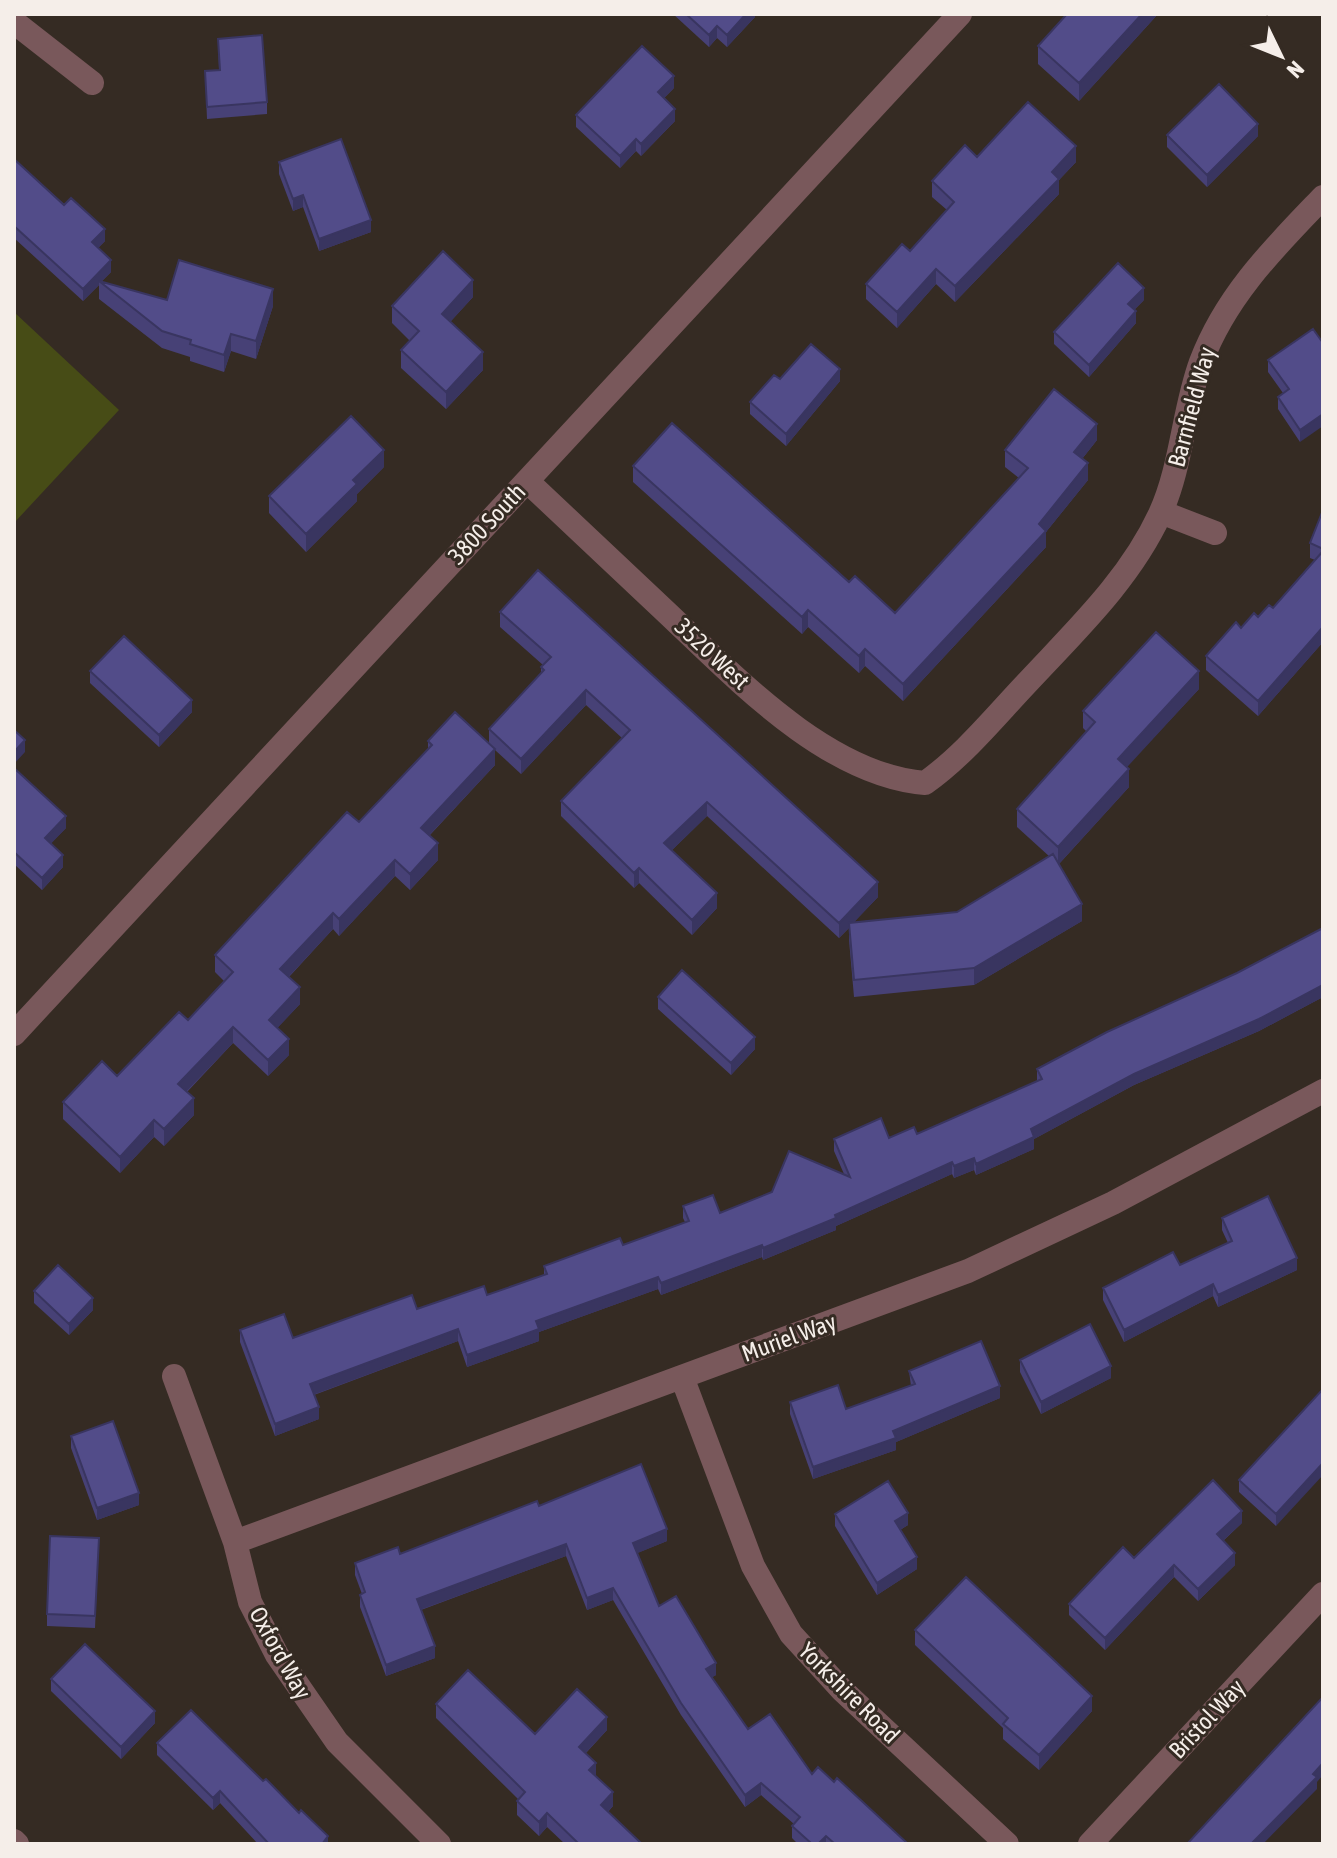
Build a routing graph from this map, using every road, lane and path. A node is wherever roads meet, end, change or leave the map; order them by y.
1 (960, 14) edge
2 (14, 22) edge
3 (92, 83) dead end
4 (1323, 197) edge
5 (527, 481) junction
6 (1161, 512) junction
7 (1215, 533) dead end
8 (925, 783) joint
9 (14, 1034) edge
10 (1323, 1091) edge
11 (174, 1376) dead end
12 (682, 1377) junction
13 (235, 1542) junction
14 (1323, 1594) edge
15 (439, 1844) edge
16 (1007, 1844) edge
17 (1090, 1844) edge

1 - 5 street, 3800 South
2 - 3 street
4 - 6 street, Barnfield Way
5 - 8 street, 3520 West
5 - 9 street, 3800 South
6 - 7 street
6 - 8 street, Barnfield Way
10 - 12 street, Muriel Way
11 - 13 street, Oxford Way
12 - 13 street, Muriel Way
12 - 16 street, Yorkshire Road
13 - 15 street, Oxford Way
14 - 17 street, Bristol Way

